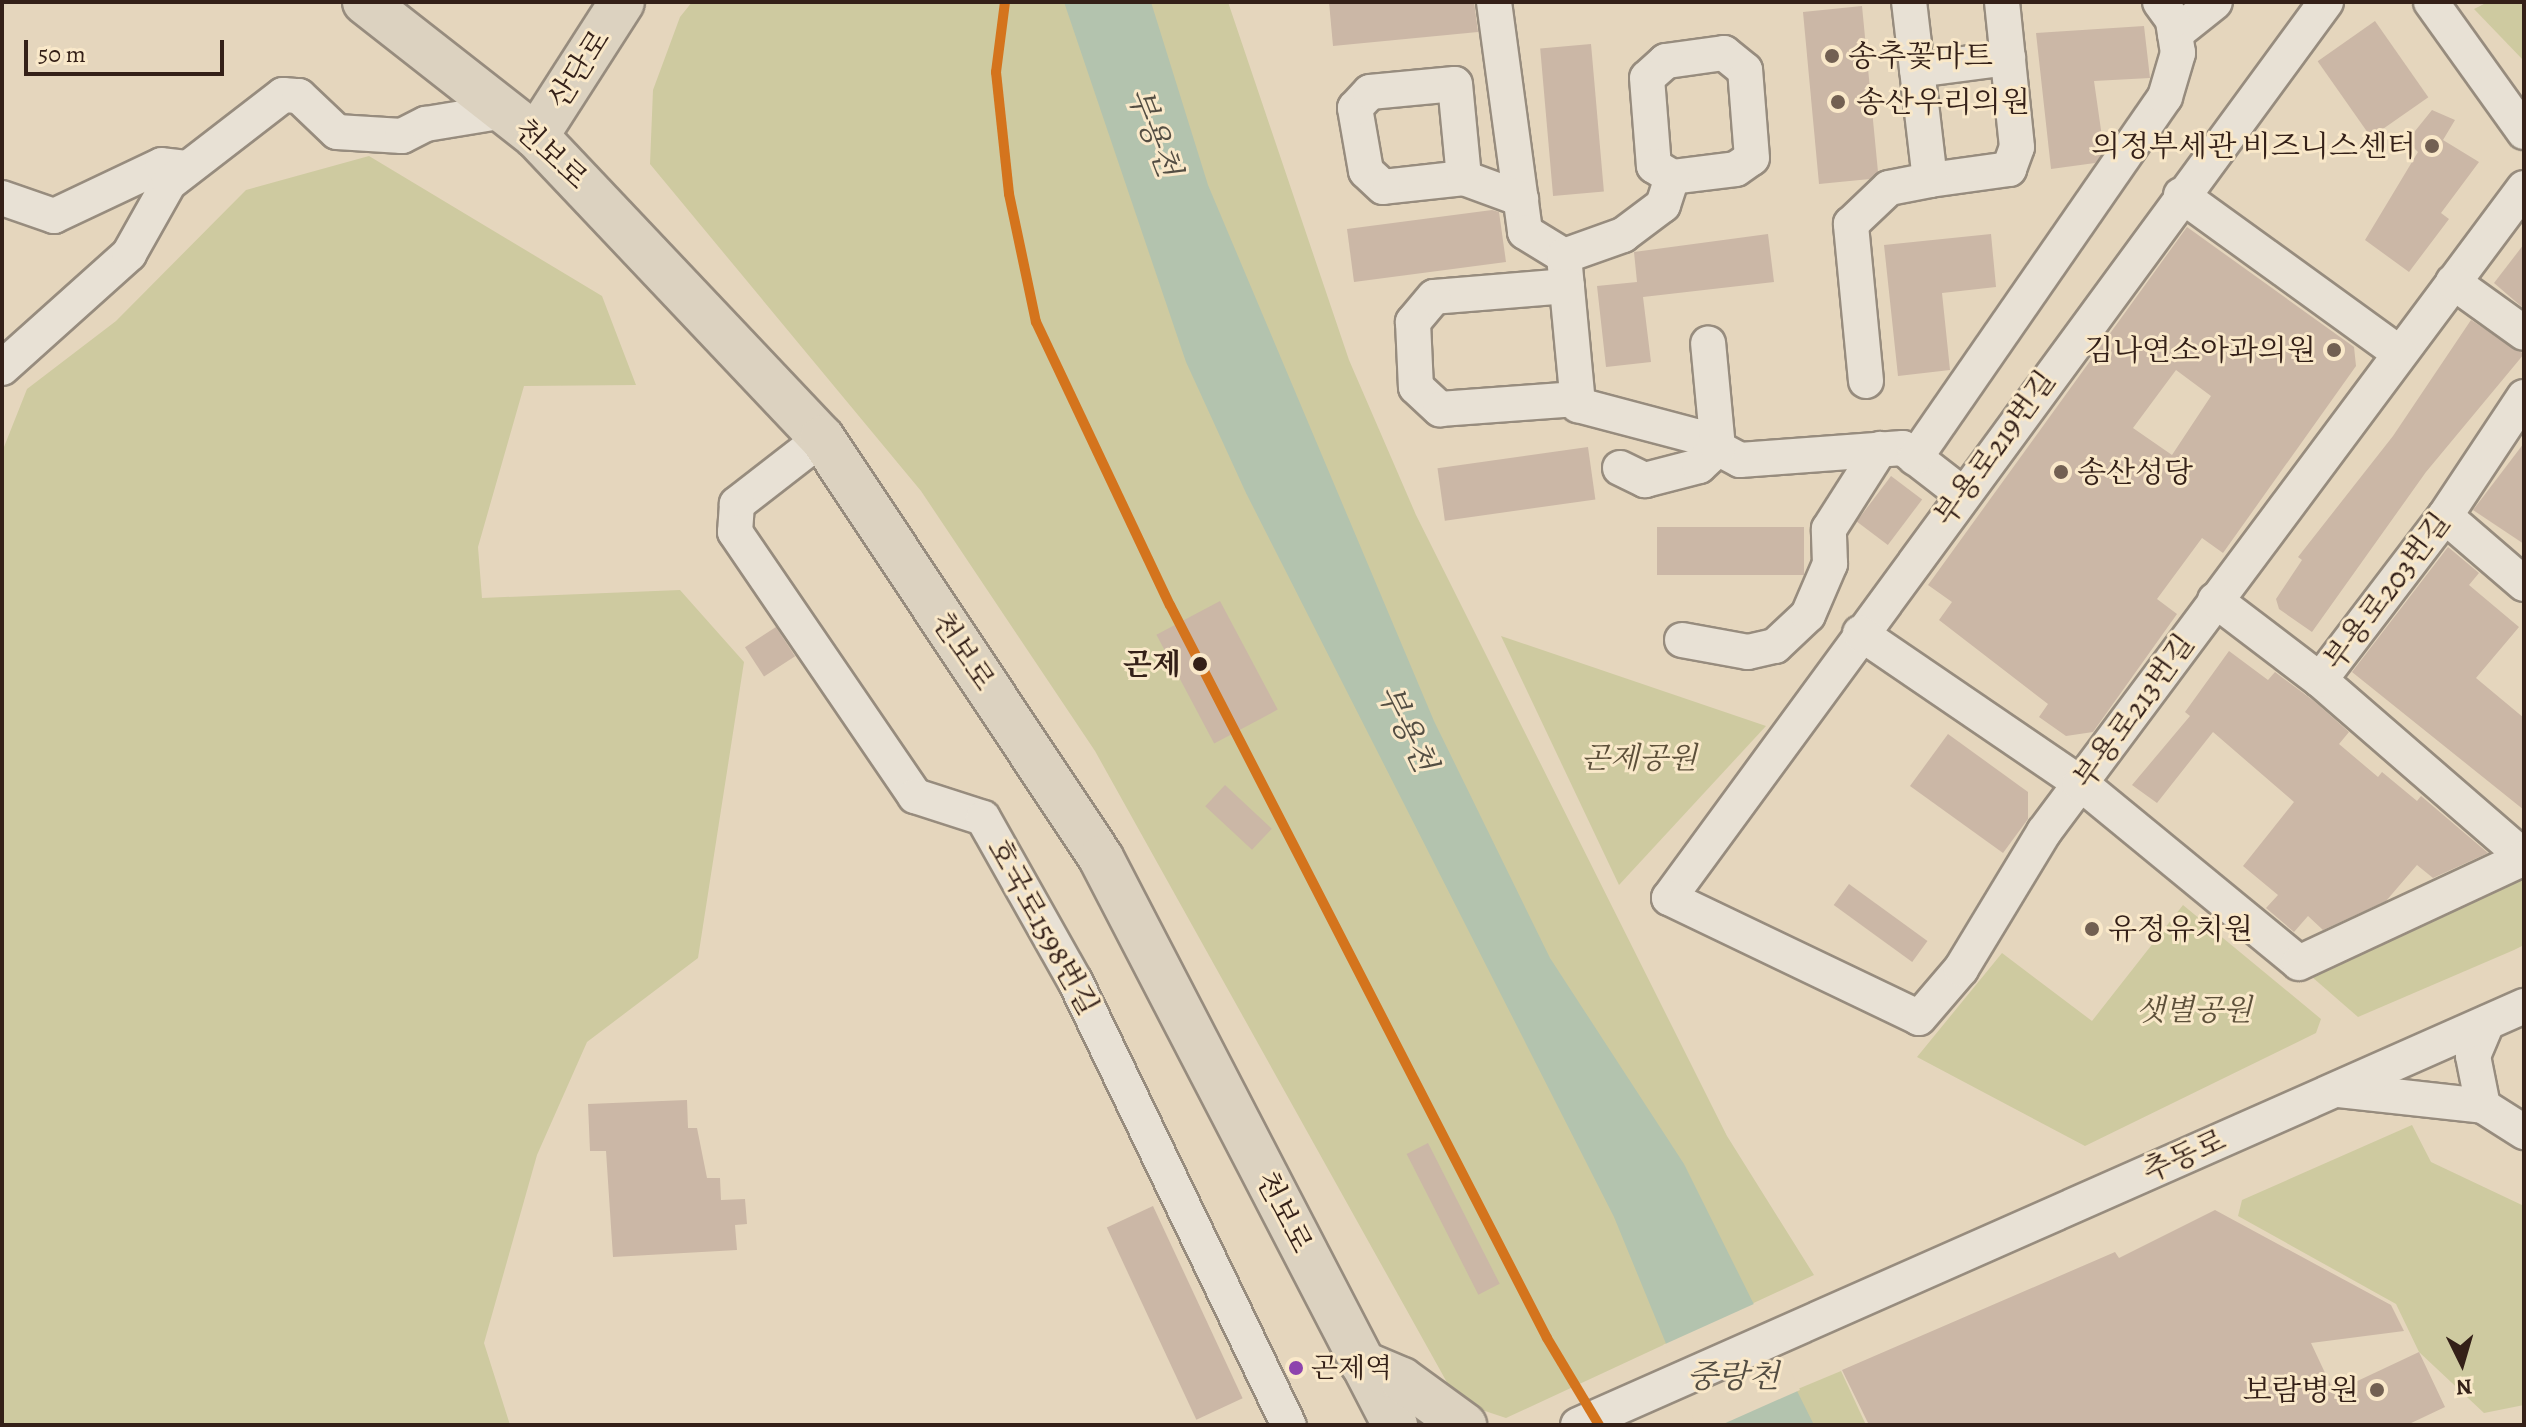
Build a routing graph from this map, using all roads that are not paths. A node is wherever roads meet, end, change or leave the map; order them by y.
1 (365, 2) edge
2 (622, 2) edge
3 (1494, 2) edge
4 (1909, 2) edge
5 (2002, 2) edge
6 (2160, 2) edge
7 (2215, 2) edge
8 (2326, 2) edge
9 (2431, 2) edge
10 (2175, 34) junction
11 (2008, 58) junction
12 (1917, 70) junction
13 (520, 123) junction
14 (2524, 132) edge
15 (186, 168) junction
16 (1672, 177) dead end
17 (1464, 178) dead end
18 (1930, 180) junction
19 (2524, 188) edge
20 (2181, 195) junction
21 (2, 198) edge
22 (1521, 199) junction
23 (1565, 271) junction
24 (2453, 282) junction
25 (2524, 333) edge
26 (1708, 343) dead end
27 (2399, 353) junction
28 (2, 368) edge
29 (1866, 381) dead end
30 (2524, 397) edge
31 (1577, 399) junction
32 (822, 438) junction
33 (1718, 448) junction
34 (1880, 449) junction
35 (1915, 458) junction
36 (1620, 468) dead end
37 (1961, 493) junction
38 (2445, 516) junction
39 (2524, 584) edge
40 (2215, 600) junction
41 (1860, 633) junction
42 (1682, 640) dead end
43 (2320, 680) junction
44 (2080, 783) junction
45 (2524, 858) edge
46 (1669, 898) joint
47 (2524, 1006) edge
48 (2487, 1023) junction
49 (2335, 1089) junction
50 (2483, 1106) junction
51 (2524, 1132) edge
52 (1362, 1363) junction
53 (1289, 1425) edge
54 (1395, 1425) edge
55 (1464, 1425) edge
56 (1578, 1425) edge

1 - 13 main road, 천보로
2 - 13 main road, 산단로
3 - 22 street
4 - 12 street
5 - 11 street
6 - 10 street
7 - 10 street
8 - 20 street, 부용로219번길
9 - 14 street
10 - 35 street
11 - 12 street
11 - 18 street
12 - 18 street
13 - 15 street
13 - 32 main road, 천보로
15 - 21 street
15 - 28 street
16 - 23 street
17 - 22 street
18 - 29 street
19 - 24 street, 부용로213번길
20 - 27 street
20 - 37 street, 부용로219번길
22 - 23 street
23 - 31 street
23 - 31 street
24 - 25 street
24 - 27 street, 부용로213번길
26 - 33 street
27 - 40 street, 부용로213번길
30 - 38 street, 부용로203번길
31 - 33 street
32 - 52 main road, 천보로
32 - 53 street, 호국로1598번길
33 - 34 street
33 - 36 street
34 - 35 street
34 - 42 street
35 - 37 street
37 - 41 street, 부용로219번길
38 - 39 street
38 - 43 street, 부용로203번길
40 - 43 street
40 - 44 street, 부용로213번길
41 - 44 street
41 - 46 street, 부용로219번길
43 - 45 street, 부용로203번길
44 - 45 street
44 - 46 street, 부용로213번길
47 - 48 street, 추동로
48 - 49 street, 추동로
48 - 50 street
49 - 50 street
49 - 56 street, 추동로
50 - 51 street
52 - 54 main road, 천보로
52 - 55 main road

